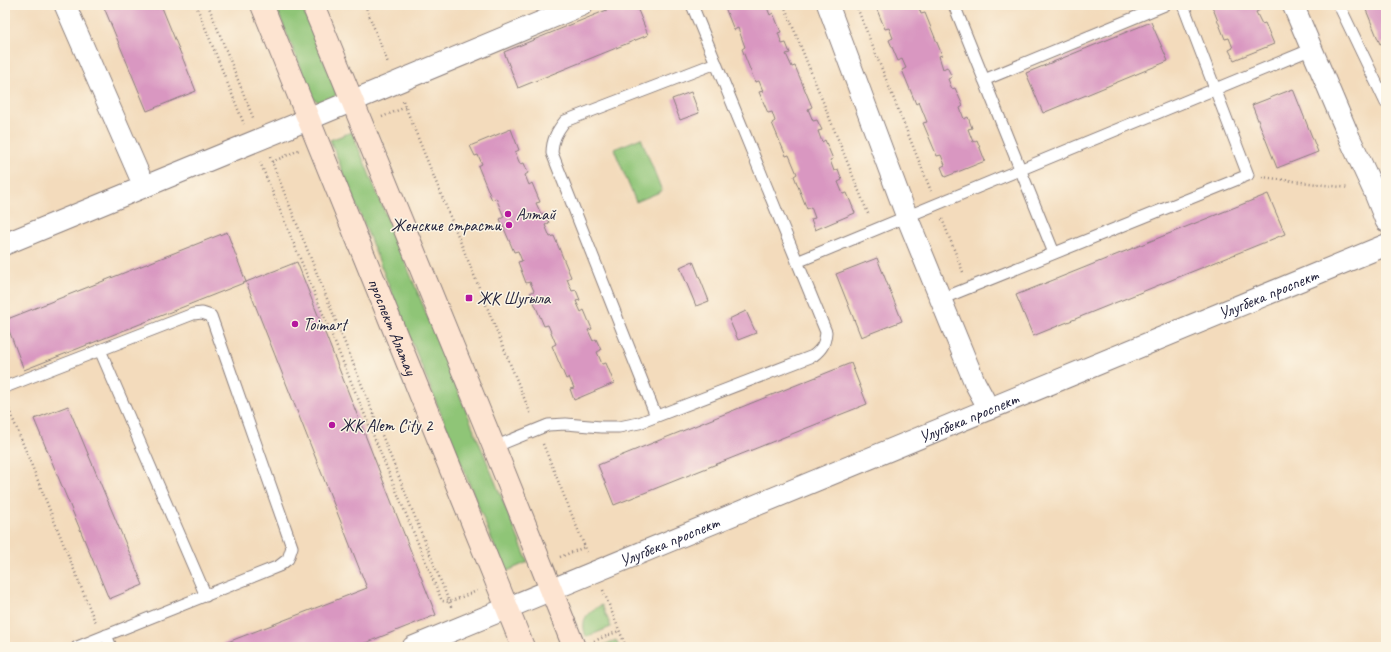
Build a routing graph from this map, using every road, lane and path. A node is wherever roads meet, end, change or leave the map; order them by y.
1 (65, 5) edge
2 (196, 5) edge
3 (208, 5) edge
4 (262, 5) edge
5 (313, 5) edge
6 (365, 5) edge
7 (582, 5) edge
8 (692, 5) edge
9 (784, 5) edge
10 (828, 5) edge
11 (856, 5) edge
12 (954, 5) edge
13 (1165, 5) edge
14 (1183, 5) edge
15 (1293, 5) edge
16 (1339, 5) edge
17 (1312, 49) junction
18 (716, 63) junction
19 (984, 80) junction
20 (396, 83) junction
21 (1215, 89) junction
22 (352, 101) junction
23 (1386, 103) edge
24 (406, 107) junction
25 (380, 118) dead end
26 (309, 119) junction
27 (257, 140) junction
28 (300, 150) dead end
29 (272, 162) junction
30 (1021, 170) junction
31 (1248, 175) junction
32 (144, 186) junction
33 (1374, 191) junction
34 (936, 205) junction
35 (907, 217) junction
36 (1386, 221) edge
37 (875, 230) junction
38 (5, 244) edge
39 (1386, 245) edge
40 (1054, 253) junction
41 (797, 262) junction
42 (969, 288) junction
43 (941, 299) junction
44 (100, 350) junction
45 (5, 388) edge
46 (5, 396) edge
47 (989, 409) junction
48 (656, 416) junction
49 (537, 430) junction
50 (494, 447) junction
51 (585, 547) junction
52 (559, 558) dead end
53 (595, 572) junction
54 (483, 589) dead end
55 (551, 590) junction
56 (206, 596) junction
57 (449, 602) junction
58 (508, 608) junction
59 (452, 609) dead end
60 (619, 630) junction
61 (106, 635) junction
62 (581, 645) edge
63 (77, 647) edge
64 (111, 647) edge
65 (413, 647) edge
66 (523, 647) edge
67 (626, 647) edge

1 - 32 street
2 - 27 path
3 - 27 path
4 - 26 main road, проспект Алатау
5 - 22 main road
6 - 20 path
7 - 20 street
8 - 18 lane
9 - 37 path
10 - 35 street
11 - 34 path
12 - 19 lane
13 - 19 lane
14 - 21 lane
15 - 17 street
16 - 23 lane
17 - 21 lane
17 - 33 street
18 - 41 lane
18 - 48 lane
19 - 30 lane
20 - 22 street
20 - 24 path
21 - 30 lane
21 - 31 lane
22 - 26 street
22 - 50 main road
24 - 25 path
24 - 49 path
26 - 27 street
26 - 58 main road, проспект Алатау
27 - 29 path
27 - 32 street
27 - 57 path
28 - 29 path
29 - 57 path
30 - 34 lane
30 - 40 lane
31 - 33 path
31 - 40 lane
32 - 38 street
33 - 36 street
34 - 35 lane
34 - 42 path
35 - 37 lane
35 - 43 street
37 - 41 lane
39 - 47 street, Улугбека проспект
40 - 42 lane
41 - 48 lane
42 - 43 lane
43 - 47 street
44 - 45 lane
44 - 56 lane
44 - 56 lane
46 - 61 path
47 - 53 street, Улугбека проспект
48 - 49 lane
49 - 50 lane
49 - 51 path
50 - 55 main road
51 - 52 path
51 - 53 path
53 - 55 street, Улугбека проспект
53 - 60 path
54 - 57 path
55 - 58 street, Улугбека проспект
55 - 62 main road
56 - 61 lane
57 - 59 path
58 - 65 street
58 - 66 main road, проспект Алатау
60 - 62 path
60 - 67 path
61 - 63 lane
61 - 64 lane

